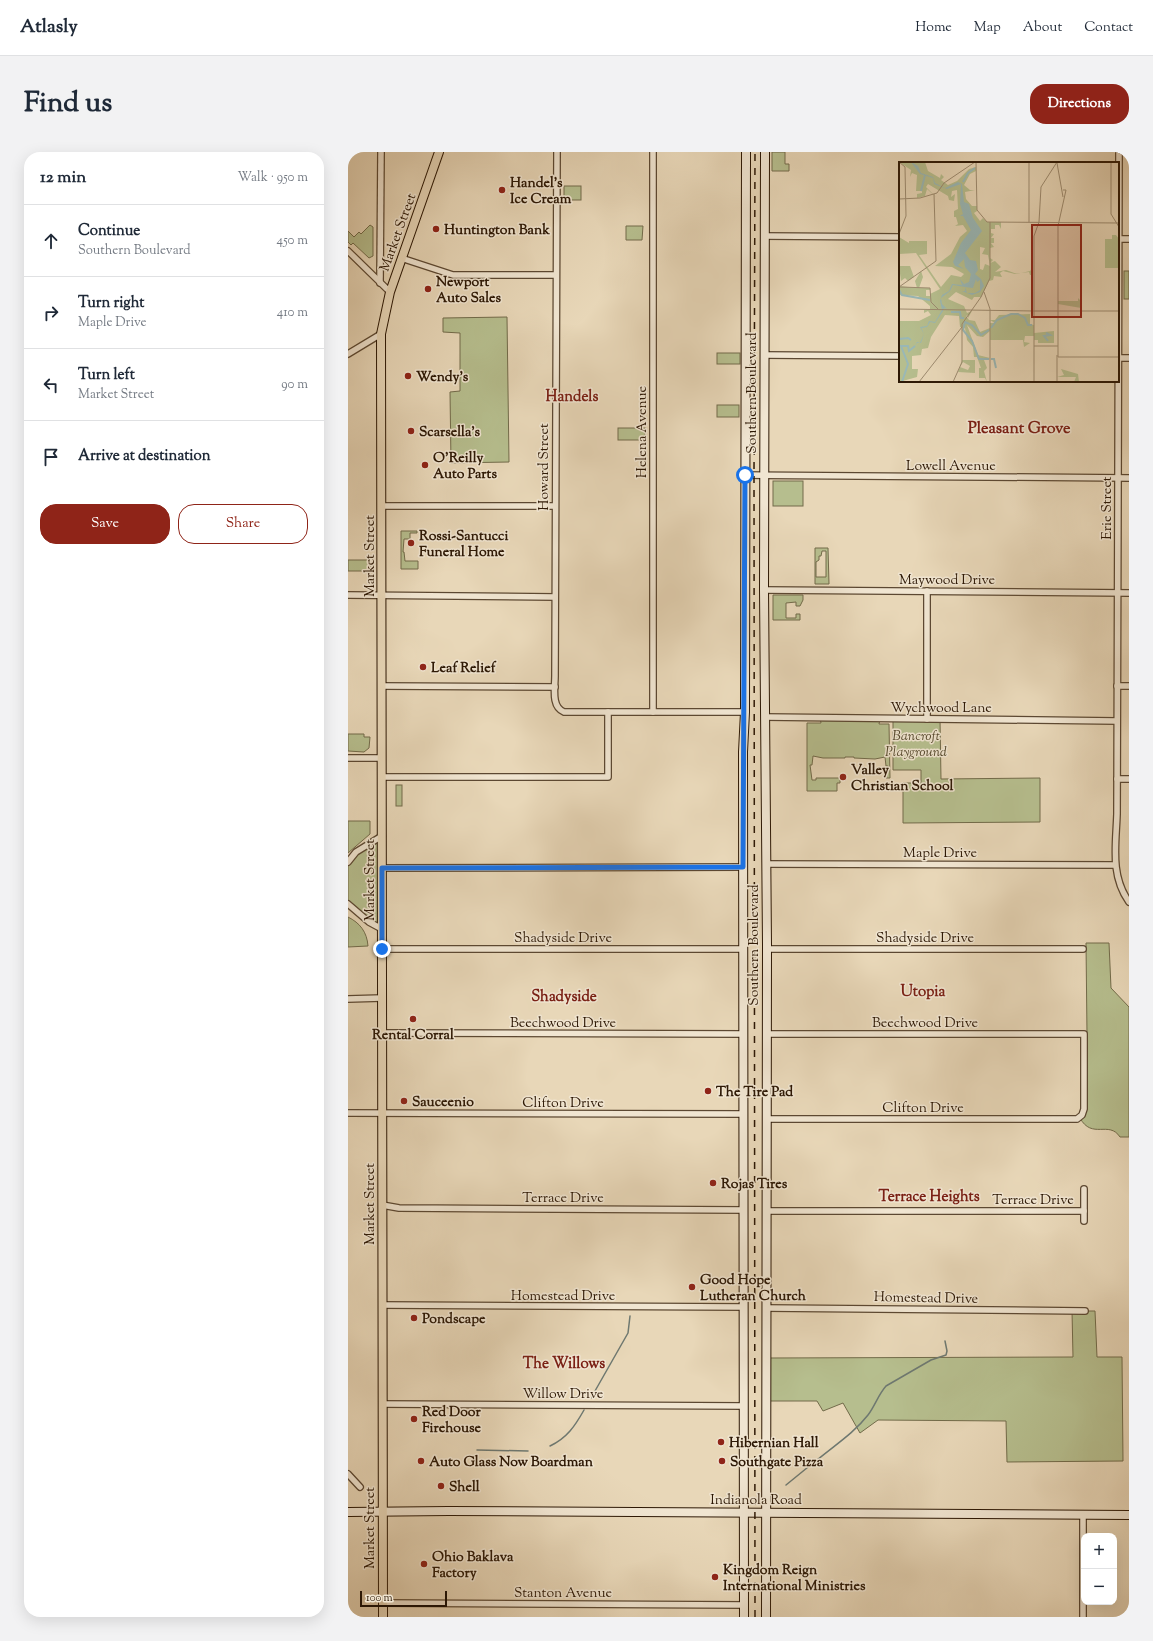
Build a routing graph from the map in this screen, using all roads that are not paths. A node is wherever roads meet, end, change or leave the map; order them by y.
1 (381, 152) edge
2 (439, 152) edge
3 (557, 152) edge
4 (653, 152) edge
5 (746, 152) edge
6 (765, 152) edge
7 (1119, 152) edge
8 (1119, 162) edge
9 (764, 236) junction
10 (899, 237) edge
11 (348, 251) edge
12 (401, 258) junction
13 (556, 275) junction
14 (380, 283) junction
15 (390, 292) junction
16 (381, 334) junction
17 (348, 354) edge
18 (764, 355) junction
19 (899, 356) edge
20 (1118, 382) edge
21 (745, 475) junction
22 (769, 475) junction
23 (1118, 478) junction
24 (1129, 478) edge
25 (382, 506) junction
26 (555, 506) junction
27 (764, 590) junction
28 (927, 591) junction
29 (1117, 593) junction
30 (1129, 593) edge
31 (348, 595) edge
32 (382, 596) junction
33 (555, 597) junction
34 (382, 686) junction
35 (1117, 686) junction
36 (1129, 686) edge
37 (555, 687) junction
38 (608, 712) junction
39 (653, 712) junction
40 (745, 712) junction
41 (765, 717) junction
42 (927, 719) junction
43 (1117, 721) junction
44 (348, 758) edge
45 (382, 758) junction
46 (382, 777) junction
47 (1116, 779) junction
48 (1129, 779) edge
49 (382, 836) junction
50 (348, 862) edge
51 (766, 864) junction
52 (1115, 865) junction
53 (743, 867) junction
54 (382, 868) junction
55 (1129, 902) edge
56 (348, 904) edge
57 (382, 929) junction
58 (382, 949) junction
59 (743, 949) junction
60 (767, 949) junction
61 (1083, 949) dead end
62 (382, 998) junction
63 (348, 999) edge
64 (382, 1033) junction
65 (743, 1034) junction
66 (766, 1034) junction
67 (348, 1113) edge
68 (382, 1113) junction
69 (743, 1114) junction
70 (1080, 1118) joint
71 (766, 1119) junction
72 (1084, 1189) dead end
73 (382, 1206) junction
74 (743, 1210) junction
75 (767, 1211) junction
76 (1084, 1211) junction
77 (1084, 1221) dead end
78 (382, 1305) junction
79 (743, 1307) junction
80 (766, 1308) junction
81 (1085, 1311) dead end
82 (382, 1404) junction
83 (743, 1406) junction
84 (348, 1474) edge
85 (360, 1486) dead end
86 (382, 1511) junction
87 (348, 1512) edge
88 (744, 1512) junction
89 (766, 1512) junction
90 (1083, 1514) junction
91 (1129, 1515) edge
92 (383, 1603) junction
93 (744, 1605) junction
94 (383, 1617) edge
95 (744, 1617) edge
96 (766, 1617) edge
97 (1083, 1617) edge

1 - 14 street
2 - 12 main road, Market Street
3 - 13 street, Howard Street
4 - 39 street, Helena Avenue
5 - 21 street, Southern Boulevard
6 - 9 street, Southern Boulevard
7 - 8 street, Erie Street
9 - 10 street
9 - 18 street, Southern Boulevard
11 - 14 street
12 - 13 street
12 - 15 main road, Market Street
13 - 26 street, Howard Street
14 - 15 street
15 - 16 main road, Market Street
16 - 17 street
16 - 25 main road, Market Street
18 - 19 street
18 - 22 street, Southern Boulevard
20 - 23 street, Erie Street
21 - 22 street, Lowell Avenue
21 - 40 street, Southern Boulevard
22 - 23 street, Lowell Avenue
22 - 27 street, Southern Boulevard
23 - 24 street, Lowell Avenue
23 - 29 street, Erie Street
25 - 26 street
25 - 32 main road, Market Street
26 - 33 street, Howard Street
27 - 28 street, Maywood Drive
27 - 41 street, Southern Boulevard
28 - 29 street, Maywood Drive
28 - 42 street
29 - 30 street, Maywood Drive
29 - 35 street, Erie Street
31 - 32 street
32 - 33 street
32 - 34 main road, Market Street
33 - 37 street, Howard Street
34 - 37 street
34 - 45 main road, Market Street
35 - 36 street
35 - 43 street, Erie Street
37 - 38 street, Howard Street
38 - 39 street
38 - 46 street
39 - 40 street
40 - 53 street, Southern Boulevard
41 - 42 street, Wychwood Lane
41 - 51 street, Southern Boulevard
42 - 43 street, Wychwood Lane
43 - 47 street, Erie Street
44 - 45 street
45 - 46 main road, Market Street
46 - 49 main road, Market Street
47 - 48 street
47 - 52 street, Erie Street
49 - 50 street
49 - 54 main road, Market Street
51 - 52 street, Maple Drive
51 - 60 street, Southern Boulevard
52 - 55 street, Erie Street
53 - 54 street
53 - 59 street, Southern Boulevard
54 - 57 main road, Market Street
56 - 57 street
57 - 58 main road, Market Street
58 - 59 street, Shadyside Drive
58 - 62 main road, Market Street
59 - 65 street, Southern Boulevard
60 - 61 street, Shadyside Drive
60 - 66 street, Southern Boulevard
62 - 63 street
62 - 64 main road, Market Street
64 - 65 street, Beechwood Drive
64 - 68 main road, Market Street
65 - 69 street, Southern Boulevard
66 - 70 street, Beechwood Drive
66 - 71 street, Southern Boulevard
67 - 68 street, Clifton Drive
68 - 69 street, Clifton Drive
68 - 73 main road, Market Street
69 - 74 street, Southern Boulevard
70 - 71 street, Clifton Drive
71 - 75 street, Southern Boulevard
72 - 76 street
73 - 74 street, Terrace Drive
73 - 78 main road, Market Street
74 - 79 street, Southern Boulevard
75 - 76 street, Terrace Drive
75 - 80 street, Southern Boulevard
76 - 77 street
78 - 79 street, Homestead Drive
78 - 82 main road, Market Street
79 - 83 street, Southern Boulevard
80 - 81 street, Homestead Drive
80 - 89 street, Southern Boulevard
82 - 83 street, Willow Drive
82 - 86 main road, Market Street
83 - 88 street, Southern Boulevard
84 - 85 street
86 - 87 street, Indianola Road
86 - 88 street, Indianola Road
86 - 92 main road, Market Street
88 - 89 street, Indianola Road
88 - 93 street, Southern Boulevard
89 - 90 street, Indianola Road
89 - 96 street, Southern Boulevard
90 - 91 street, Indianola Road
90 - 97 street
92 - 93 street, Stanton Avenue
92 - 94 main road, Market Street
93 - 95 street, Southern Boulevard

